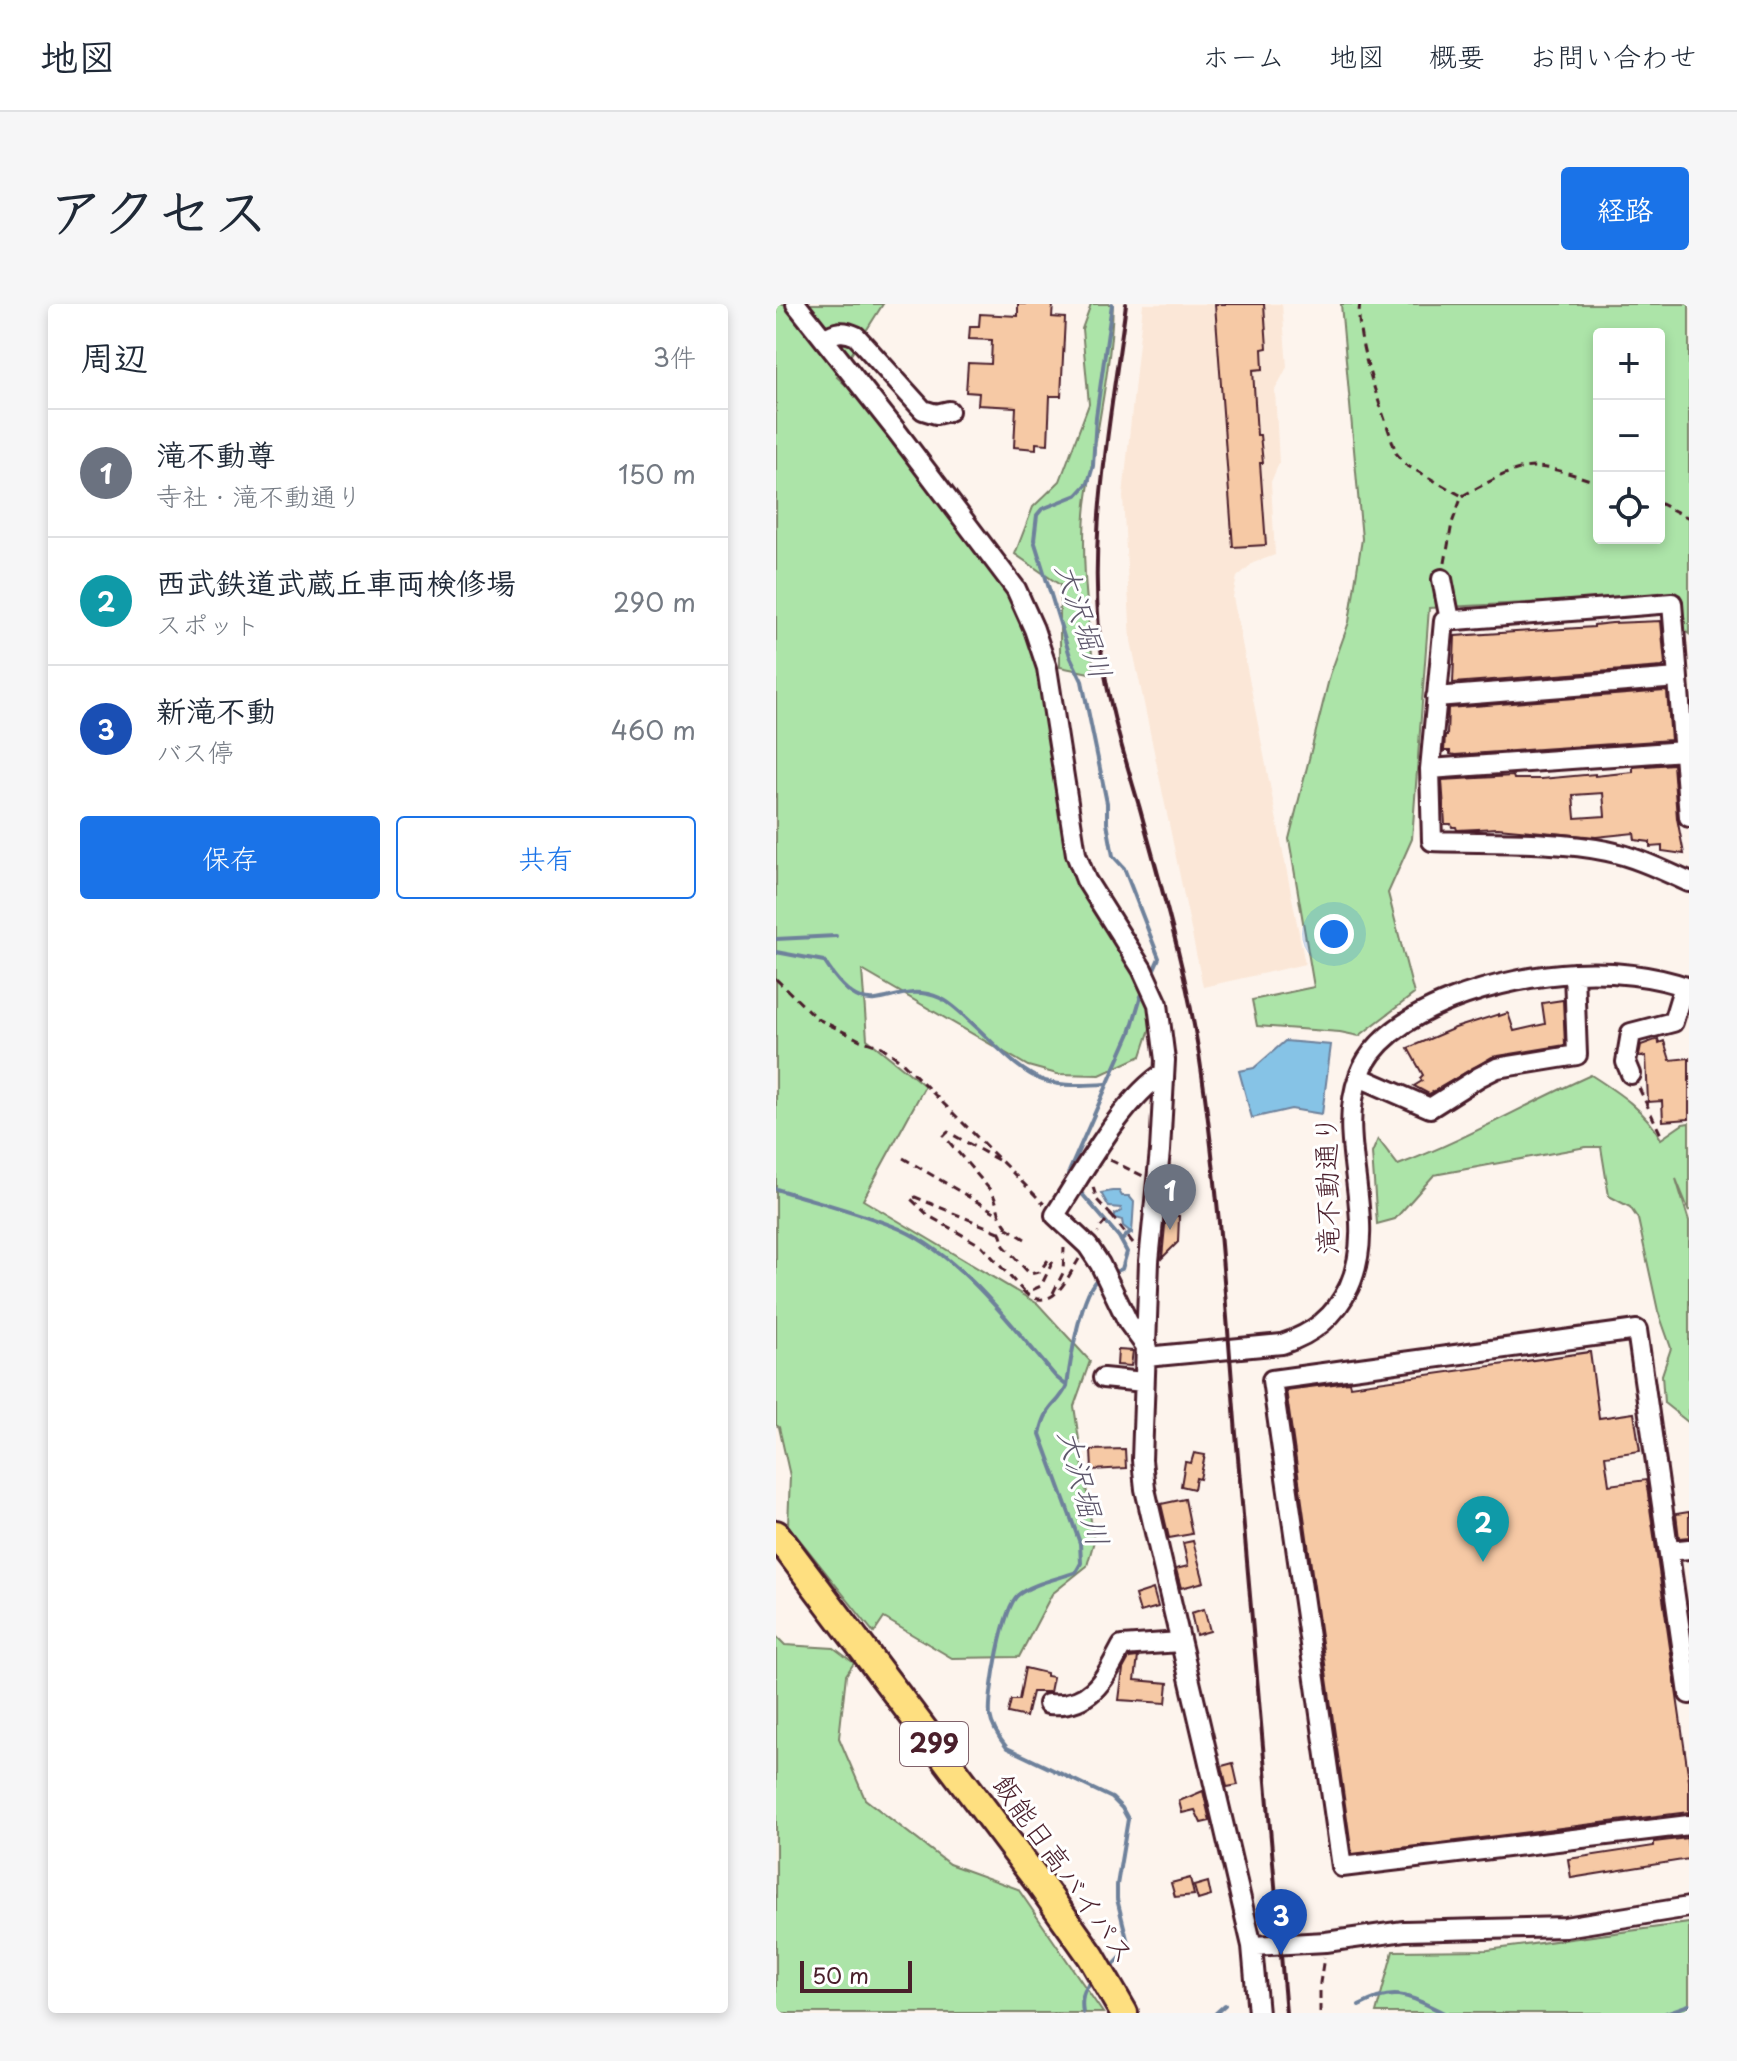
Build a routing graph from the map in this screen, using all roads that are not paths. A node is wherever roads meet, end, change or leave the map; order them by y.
1 (796, 304) edge
2 (824, 339) junction
3 (949, 411) dead end
4 (1442, 579) road end
5 (1450, 620) junction
6 (1682, 643) edge
7 (1678, 678) junction
8 (1436, 697) junction
9 (1685, 716) edge
10 (1684, 751) junction
11 (1430, 769) junction
12 (1688, 795) edge
13 (1689, 817) edge
14 (1689, 882) edge
15 (1574, 973) junction
16 (1686, 987) edge
17 (1164, 1073) junction
18 (1631, 1074) road end
19 (1359, 1077) junction
20 (1146, 1353) junction
21 (1103, 1378) dead end
22 (1144, 1382) junction
23 (776, 1534) edge
24 (1689, 1549) edge
25 (1669, 1551) junction
26 (1180, 1642) junction
27 (1689, 1694) edge
28 (1048, 1704) dead end
29 (1689, 1825) edge
30 (1689, 1907) edge
31 (1252, 1946) junction
32 (1124, 2013) edge
33 (1258, 2013) edge

1 - 2 street
2 - 3 street
2 - 17 street
4 - 5 street
5 - 6 street
5 - 8 street
6 - 7 street
7 - 8 street
7 - 9 street
8 - 11 street
9 - 10 street
10 - 11 street
10 - 12 street
11 - 14 street
12 - 13 street
15 - 16 street, 滝不動通り
15 - 19 street, 滝不動通り
15 - 19 street
16 - 18 street
17 - 20 street
17 - 20 street
19 - 20 street, 滝不動通り
20 - 22 street
21 - 22 street
22 - 26 street
23 - 32 highway, 飯能日高バイパス / 299
24 - 25 street
25 - 27 street
25 - 29 street
26 - 28 street
26 - 31 street
30 - 31 street
31 - 33 street

